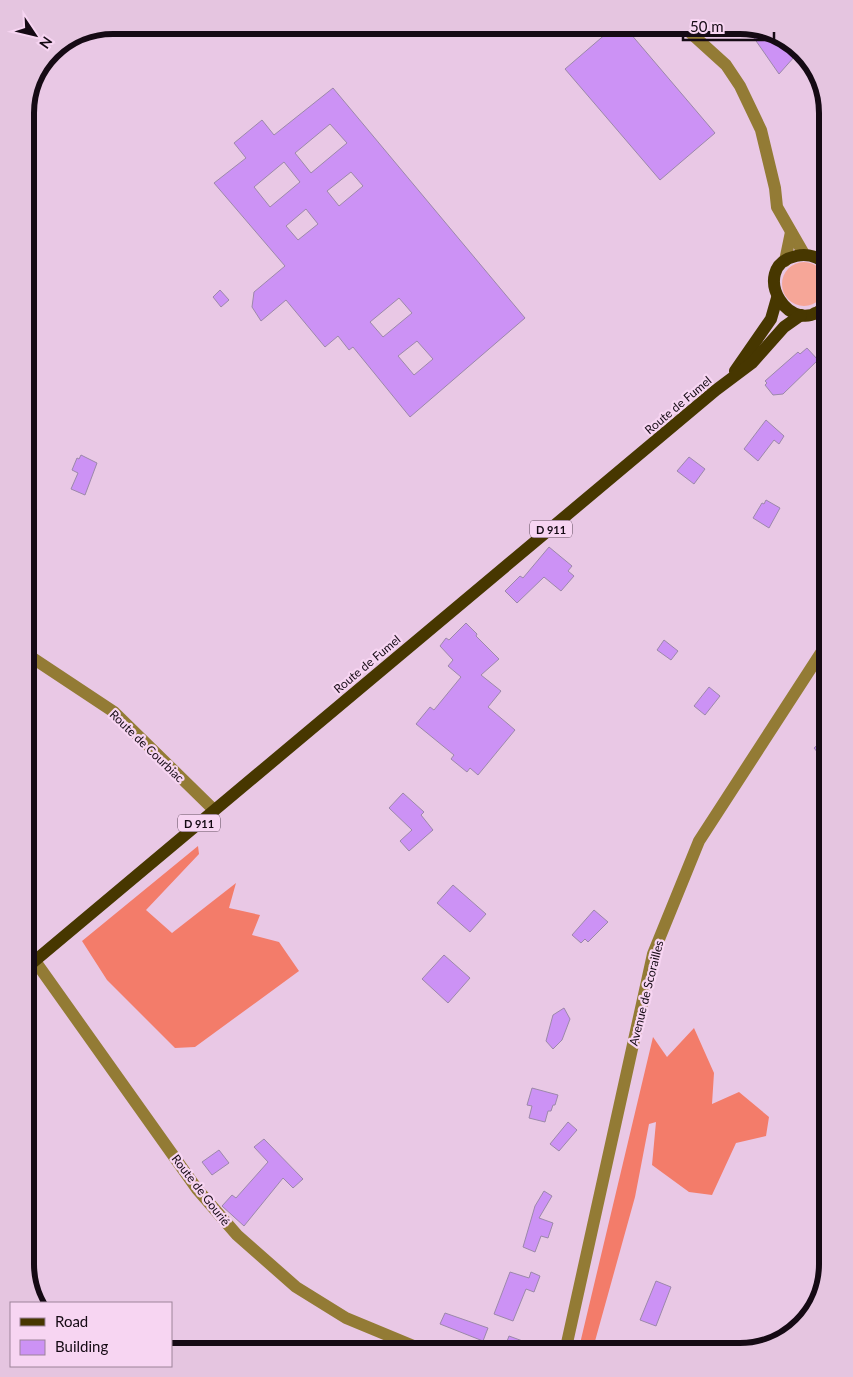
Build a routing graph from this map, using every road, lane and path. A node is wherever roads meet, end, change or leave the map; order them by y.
1 (692, 34) edge
2 (791, 232) junction
3 (804, 254) junction
4 (819, 258) edge
5 (785, 262) junction
6 (777, 298) junction
7 (819, 309) edge
8 (815, 312) junction
9 (819, 314) edge
10 (801, 315) junction
11 (728, 382) junction
12 (819, 656) edge
13 (34, 659) edge
14 (214, 810) junction
15 (34, 962) edge
16 (34, 970) edge
17 (406, 1343) edge
18 (567, 1343) edge

1 - 2 street
2 - 3 street
2 - 5 street
3 - 4 main road
3 - 5 main road
5 - 6 main road, Route de Fumel
6 - 10 main road
6 - 11 main road, Route de Fumel / D 911
7 - 8 main road
8 - 9 street
8 - 10 main road
10 - 11 main road, Route de Fumel / D 911
11 - 14 main road, Route de Fumel / D 911
12 - 18 street, Avenue de Scorailles
13 - 14 street, Route de Courbiac
14 - 15 main road, Route de Fumel / D 911
16 - 17 street, Route de Gourié

